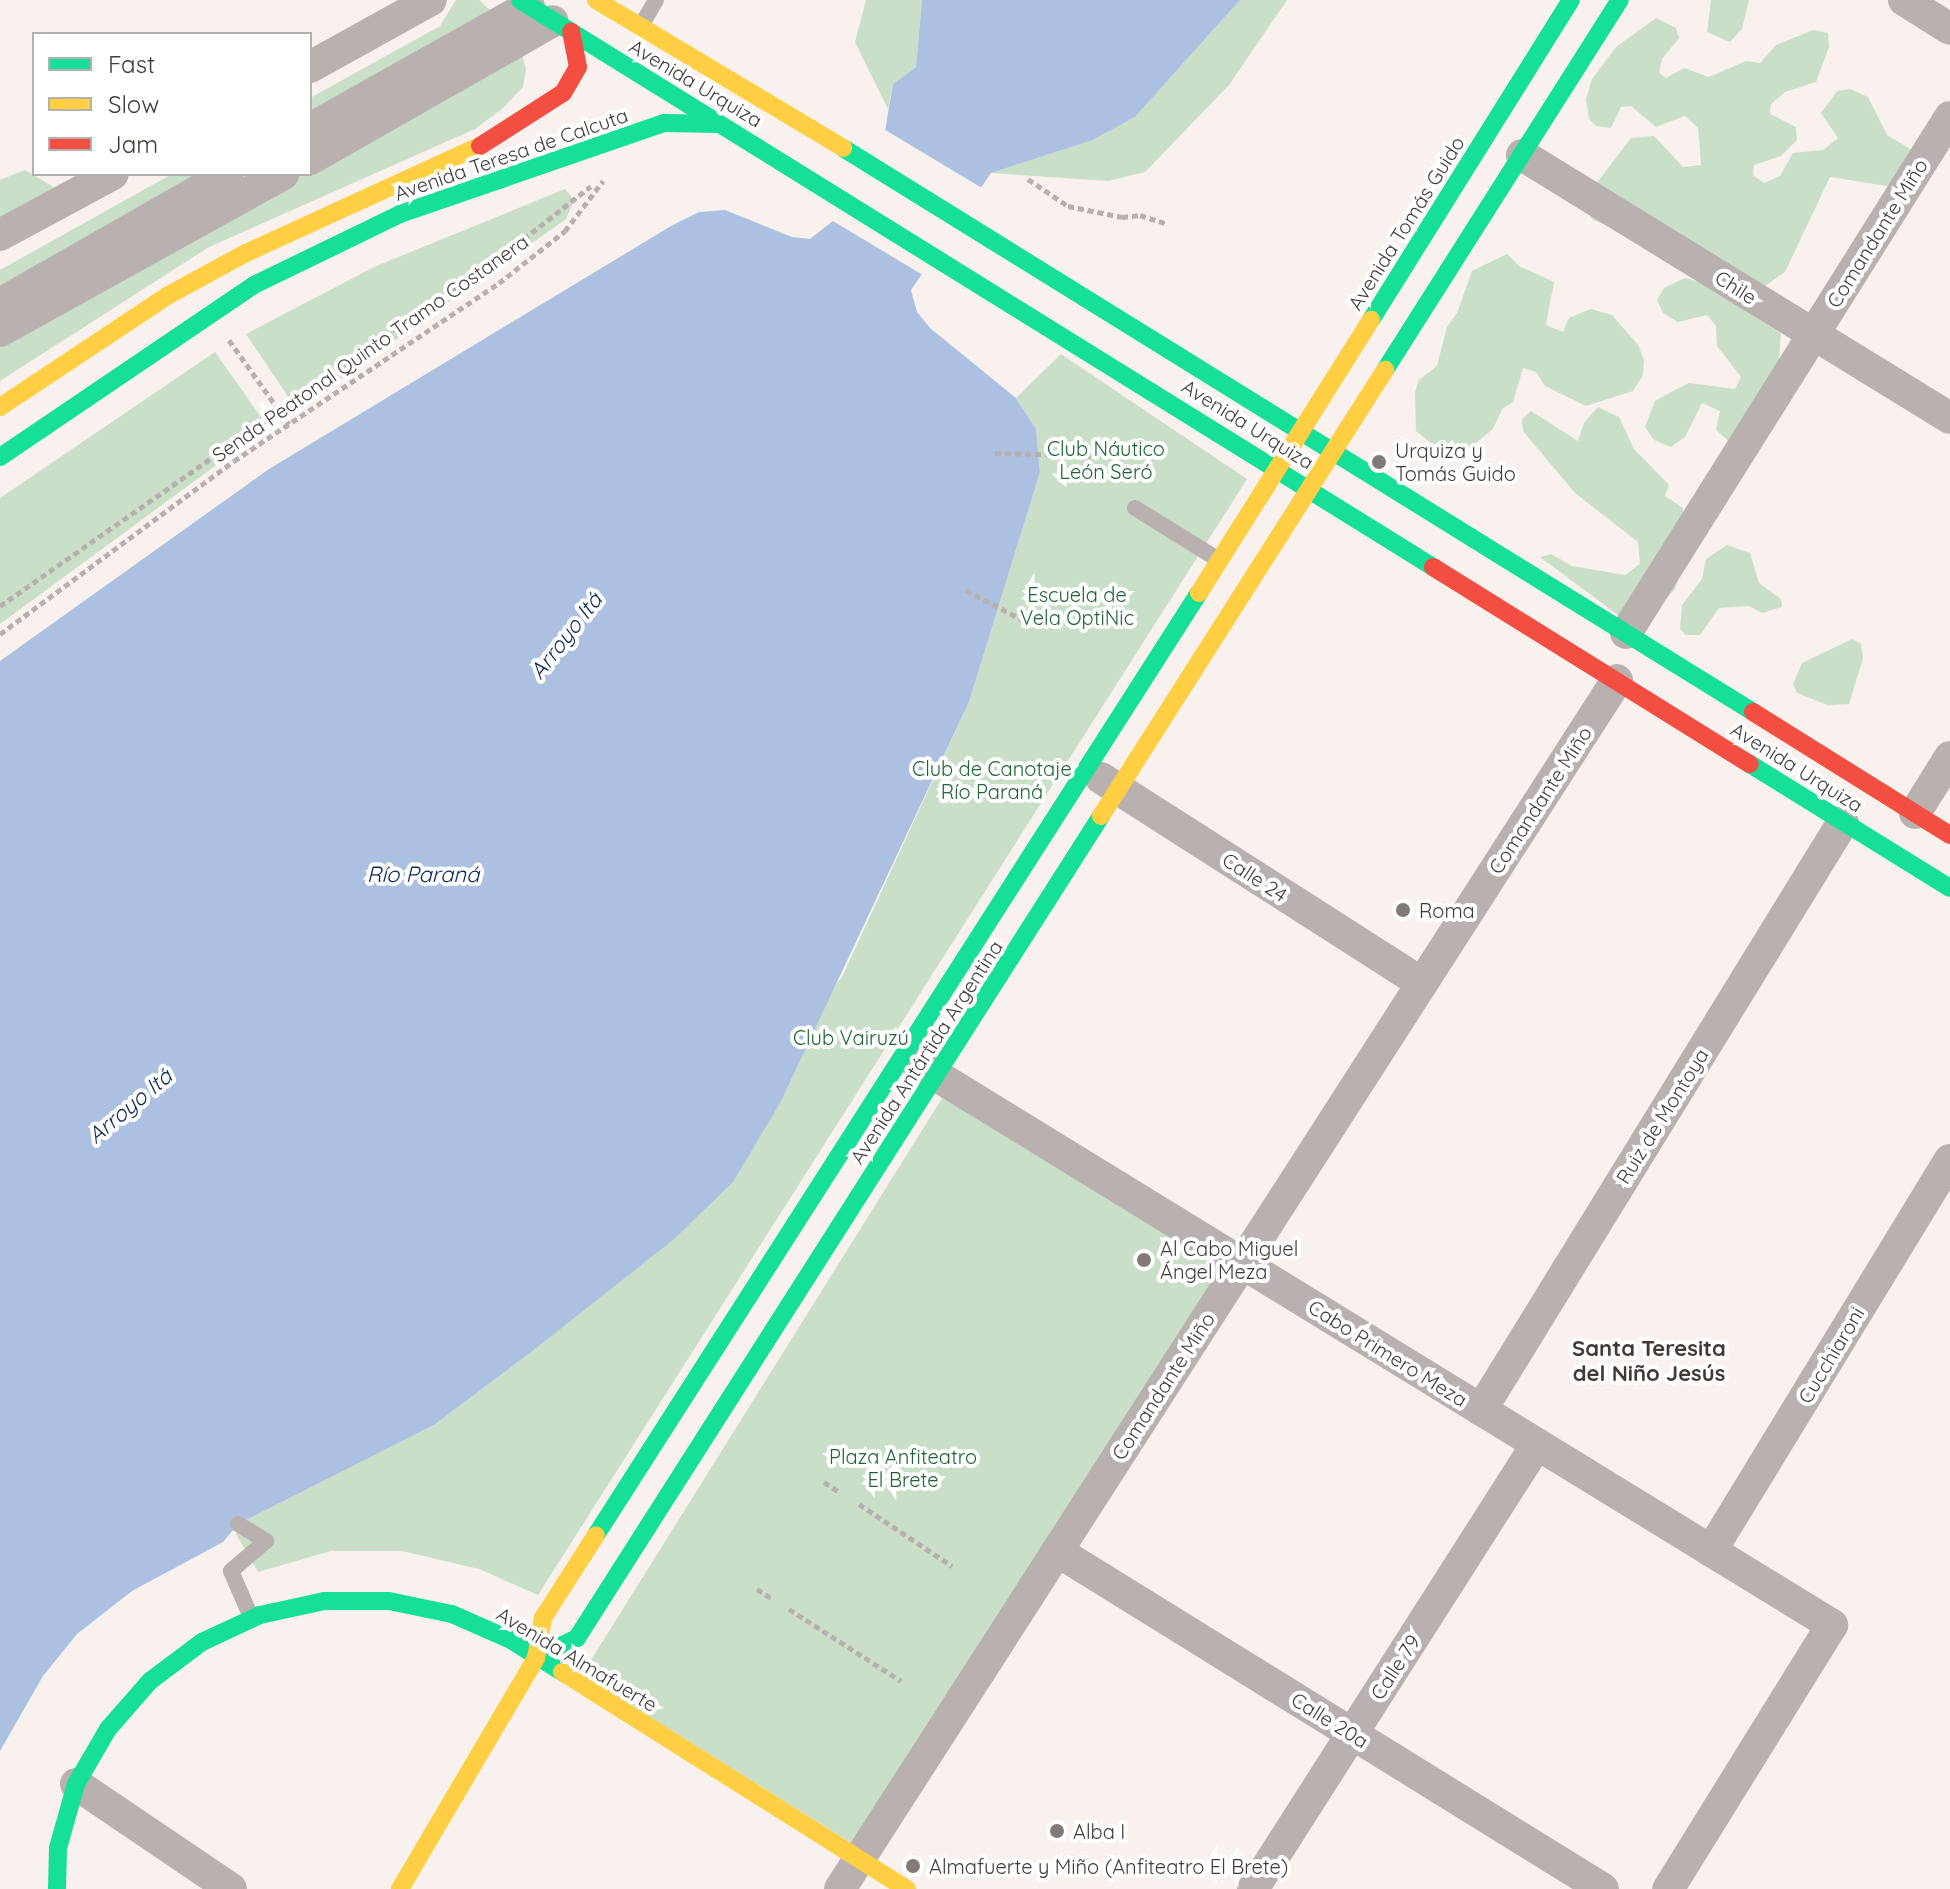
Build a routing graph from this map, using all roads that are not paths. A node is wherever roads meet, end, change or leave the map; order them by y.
1 (431, 0) edge
2 (596, 0) edge
3 (656, 0) edge
4 (1571, 0) edge
5 (1620, 0) edge
6 (1904, 0) edge
7 (543, 15) edge
8 (641, 28) junction
9 (1950, 29) edge
10 (312, 66) edge
11 (1950, 117) edge
12 (719, 124) junction
13 (312, 128) edge
14 (1522, 155) junction
15 (312, 158) edge
16 (109, 176) edge
17 (224, 176) edge
18 (279, 176) edge
19 (0, 235) edge
20 (0, 304) edge
21 (0, 331) edge
22 (1814, 335) junction
23 (0, 407) edge
24 (1950, 418) edge
25 (1301, 435) junction
26 (1335, 451) junction
27 (0, 457) edge
28 (1277, 468) junction
29 (1310, 489) junction
30 (1135, 508) dead end
31 (1220, 561) junction
32 (1626, 633) junction
33 (1617, 680) junction
34 (1950, 757) edge
35 (1087, 770) junction
36 (1120, 790) junction
37 (1915, 813) junction
38 (1843, 822) junction
39 (1950, 835) edge
40 (1950, 888) edge
41 (1422, 983) junction
42 (904, 1056) junction
43 (937, 1076) junction
44 (1950, 1160) edge
45 (1242, 1264) junction
46 (1481, 1410) junction
47 (1537, 1444) junction
48 (238, 1524) dead end
49 (1057, 1551) junction
50 (1711, 1551) junction
51 (252, 1619) junction
52 (536, 1658) junction
53 (1352, 1734) junction
54 (76, 1784) junction
55 (859, 1859) junction
56 (57, 1889) edge
57 (231, 1889) edge
58 (400, 1889) edge
59 (840, 1889) edge
60 (907, 1889) edge
61 (1253, 1889) edge
62 (1603, 1889) edge
63 (1668, 1889) edge

1 - 10 street
2 - 8 main road, Avenida Urquiza
3 - 8 lane
4 - 25 main road, Avenida Tomás Guido
5 - 14 main road
6 - 9 street
7 - 12 main road, Avenida Urquiza
7 - 13 street
7 - 15 street
7 - 23 main road, Avenida Teresa de Calcuta
8 - 25 main road, Avenida Urquiza
11 - 22 street, Comandante Miño
12 - 27 main road, Avenida Teresa de Calcuta
12 - 28 main road, Avenida Urquiza
14 - 22 street, Chile
14 - 26 main road
16 - 19 street
17 - 20 street
18 - 21 street
22 - 24 street, Chile
22 - 32 street, Comandante Miño
25 - 26 main road, Avenida Urquiza
25 - 28 main road, Avenida Tomás Guido
26 - 29 main road, Avenida Antártida Argentina
26 - 32 main road, Avenida Urquiza
28 - 29 main road, Avenida Urquiza
28 - 31 main road, Avenida Antártida Argentina
29 - 33 main road, Avenida Urquiza
29 - 36 main road, Avenida Antártida Argentina
30 - 31 lane
31 - 35 main road, Avenida Antártida Argentina
32 - 37 main road, Avenida Urquiza
33 - 38 main road, Avenida Urquiza
33 - 41 street, Comandante Miño
34 - 37 street
35 - 36 street, Calle 24
35 - 42 main road, Avenida Antártida Argentina
36 - 41 street, Calle 24
36 - 43 main road, Avenida Antártida Argentina
37 - 39 main road, Avenida Urquiza
38 - 40 main road, Avenida Urquiza
38 - 46 street, Ruiz de Montoya
41 - 45 street, Comandante Miño
42 - 43 street, Cabo Primero Meza
42 - 52 main road, Avenida Antártida Argentina
43 - 45 street, Cabo Primero Meza
43 - 52 main road, Avenida Antártida Argentina
44 - 50 street, Cucchiaroni
45 - 46 street, Cabo Primero Meza
45 - 49 street, Comandante Miño
46 - 47 street, Cabo Primero Meza
47 - 50 street, Cabo Primero Meza
47 - 53 street, Calle 79
48 - 51 lane
49 - 53 street, Calle 20a
49 - 55 street, Comandante Miño
50 - 63 street, Cabo Primero Meza
51 - 52 main road, Avenida Almafuerte
51 - 54 main road, Avenida Almafuerte
52 - 55 main road, Avenida Almafuerte
52 - 58 main road, Avenida Antártida Argentina
53 - 61 street, Calle 79
53 - 62 street, Calle 20a
54 - 56 main road, Avenida Almafuerte
54 - 57 street
55 - 59 street, Comandante Miño
55 - 60 main road, Avenida Almafuerte

